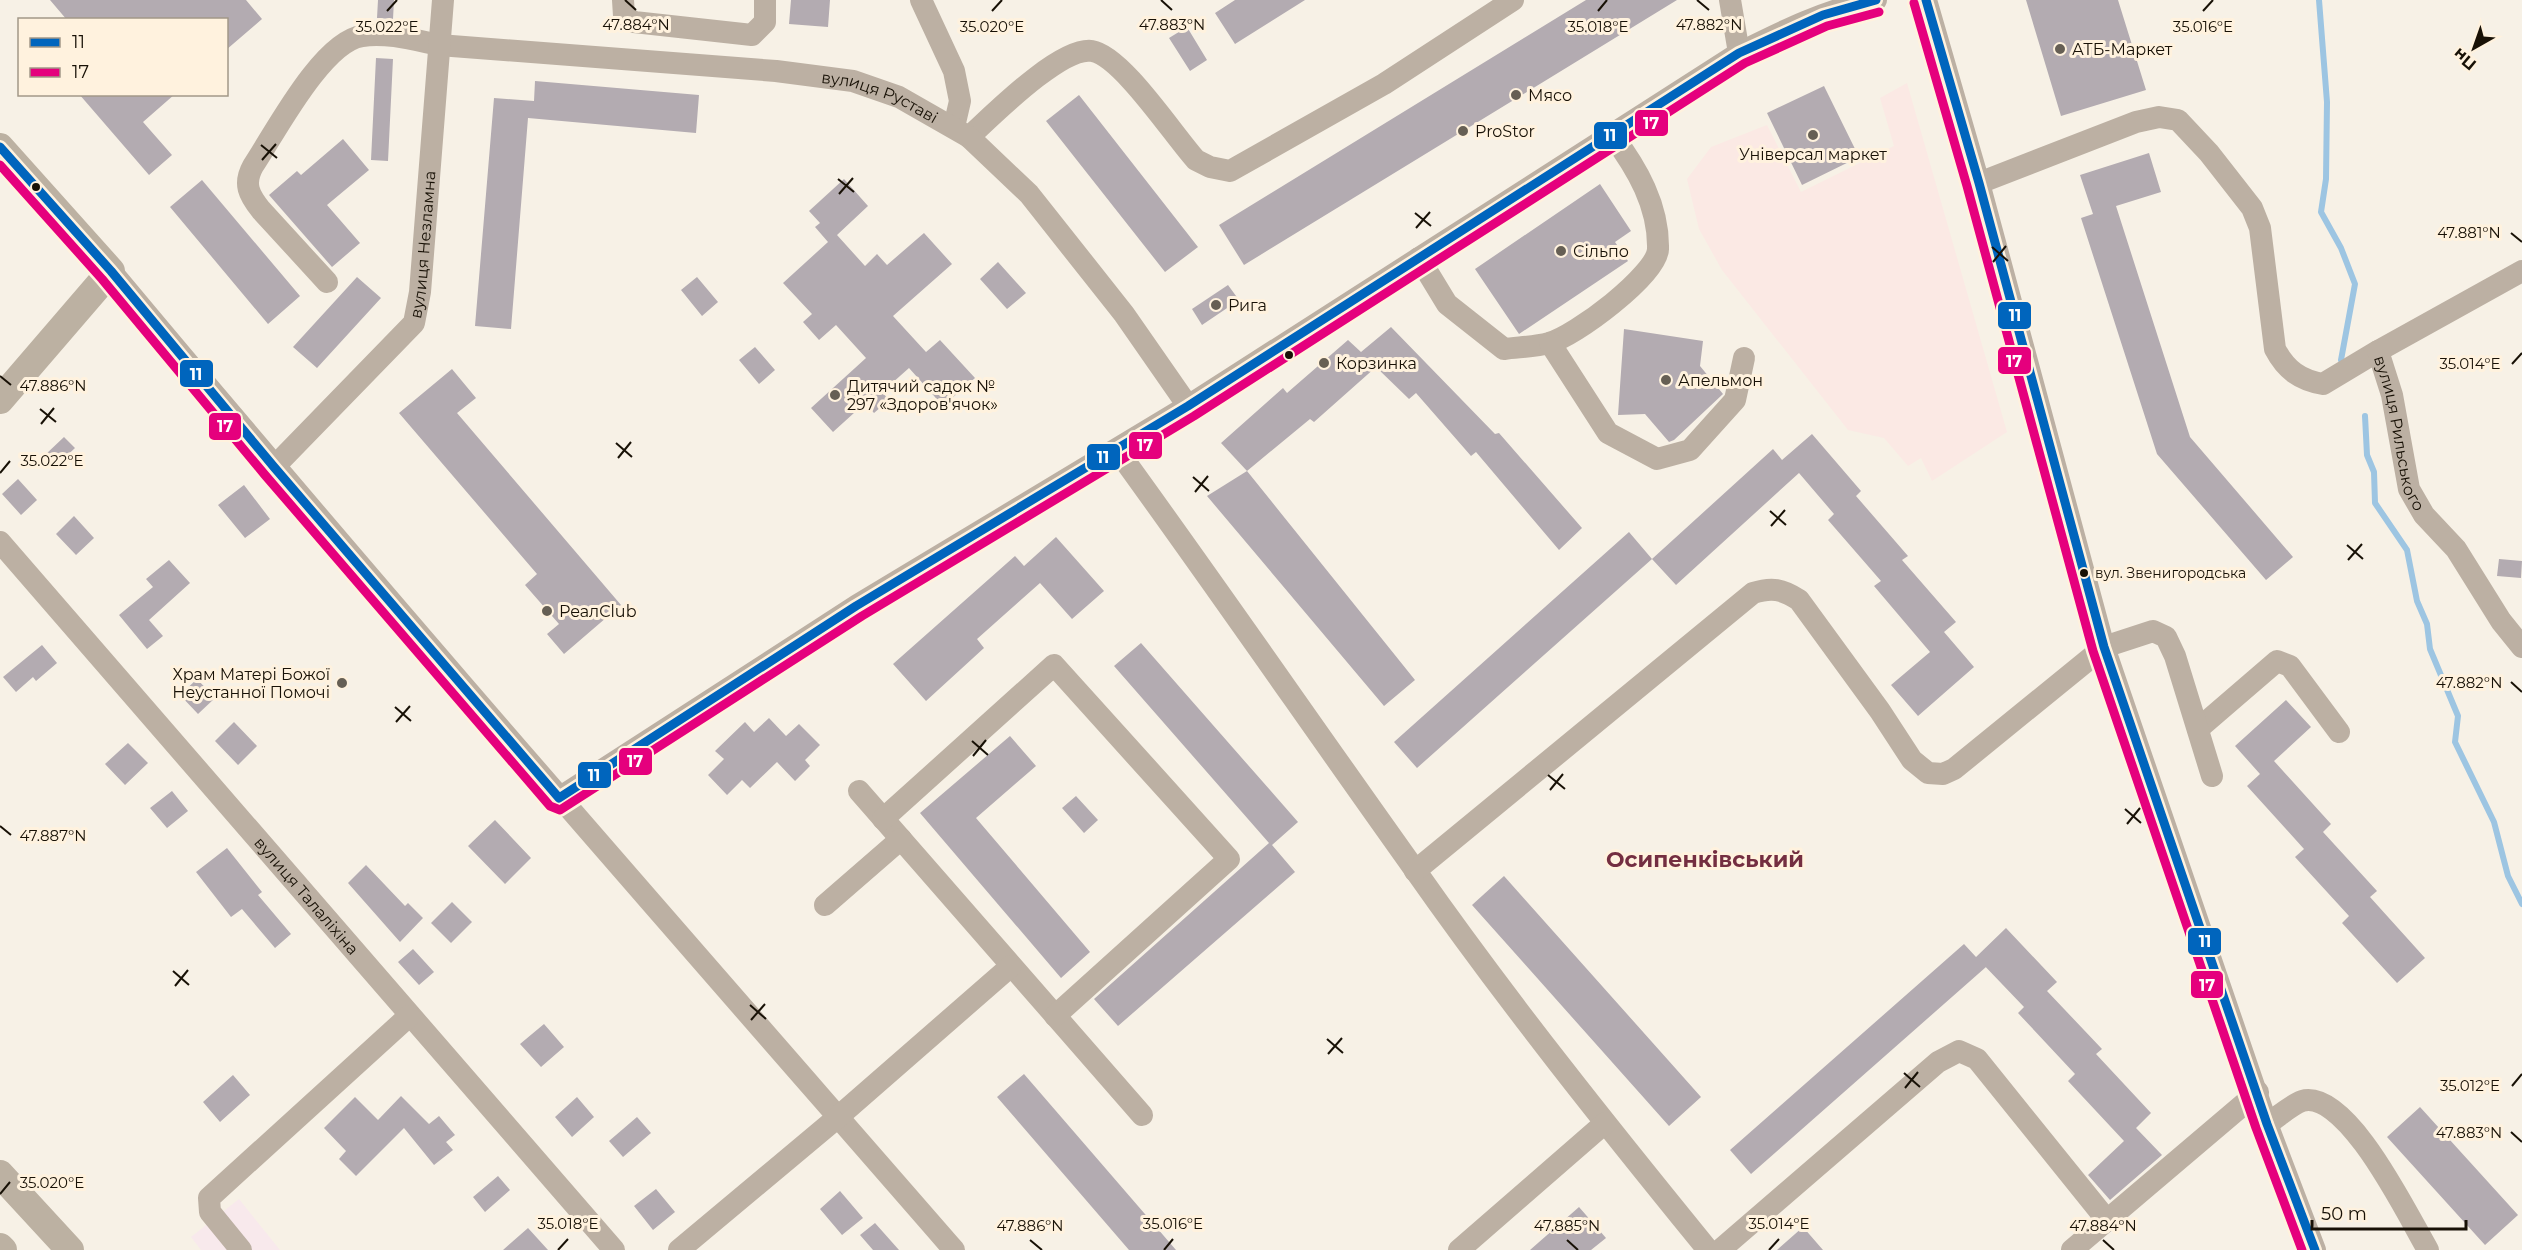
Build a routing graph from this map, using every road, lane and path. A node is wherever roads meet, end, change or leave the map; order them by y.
1 (443, 0) edge
2 (622, 0) edge
3 (765, 0) edge
4 (921, 0) edge
5 (1513, 0) edge
6 (1730, 0) edge
7 (1876, 0) edge
8 (1926, 0) edge
9 (439, 45) junction
10 (1738, 53) junction
11 (962, 132) junction
12 (1612, 135) junction
13 (0, 147) edge
14 (1979, 183) junction
15 (1419, 258) junction
16 (111, 271) junction
17 (2522, 271) edge
18 (327, 282) dead end
19 (1550, 343) junction
20 (2378, 351) junction
21 (1744, 358) dead end
22 (0, 400) edge
23 (1188, 406) junction
24 (1117, 450) junction
25 (274, 467) junction
26 (0, 542) edge
27 (2104, 647) junction
28 (2522, 647) edge
29 (2198, 729) junction
30 (2339, 732) dead end
31 (2212, 776) dead end
32 (859, 791) dead end
33 (559, 798) junction
34 (884, 819) junction
35 (901, 839) junction
36 (1415, 871) junction
37 (825, 904) dead end
38 (1011, 966) junction
39 (409, 1016) junction
40 (1055, 1016) junction
41 (2258, 1092) junction
42 (1142, 1115) dead end
43 (838, 1117) junction
44 (1605, 1123) junction
45 (2267, 1124) junction
46 (0, 1174) edge
47 (2106, 1220) junction
48 (0, 1247) edge
49 (3, 1250) edge
50 (70, 1250) edge
51 (241, 1250) edge
52 (614, 1250) edge
53 (679, 1250) edge
54 (954, 1250) edge
55 (1459, 1250) edge
56 (1708, 1250) edge
57 (1720, 1250) edge
58 (2072, 1250) edge
59 (2315, 1250) edge
60 (2428, 1250) edge

1 - 9 street, вулиця Незламна
2 - 3 street
4 - 11 street
5 - 11 street
6 - 10 street
7 - 10 street
8 - 14 street
9 - 11 street, вулиця Руставі
9 - 18 street, вулиця Руставі
9 - 25 street, вулиця Незламна
10 - 12 street
11 - 23 street, вулиця Руставі
12 - 15 street
12 - 19 street
13 - 16 main road
14 - 20 street
14 - 27 street
15 - 19 street
15 - 23 street
16 - 22 main road
16 - 25 street
17 - 20 street, вулиця Рильського
19 - 21 street
20 - 28 street, вулиця Рильського
23 - 24 street
24 - 33 street
24 - 36 street
25 - 33 street
26 - 39 street, вулиця Талаліхіна
27 - 29 street
27 - 36 street
27 - 41 street
29 - 30 street
29 - 31 street
32 - 34 street
33 - 43 street
34 - 35 street
34 - 40 street
35 - 37 street
35 - 38 street
36 - 44 street
38 - 40 street
38 - 43 street
39 - 51 street
39 - 52 street, вулиця Талаліхіна
40 - 42 street
41 - 45 street
41 - 47 street
43 - 53 street
43 - 54 street
44 - 55 street
44 - 56 street
45 - 59 street
45 - 60 street
46 - 50 main road
47 - 57 street
47 - 58 street
48 - 49 main road

